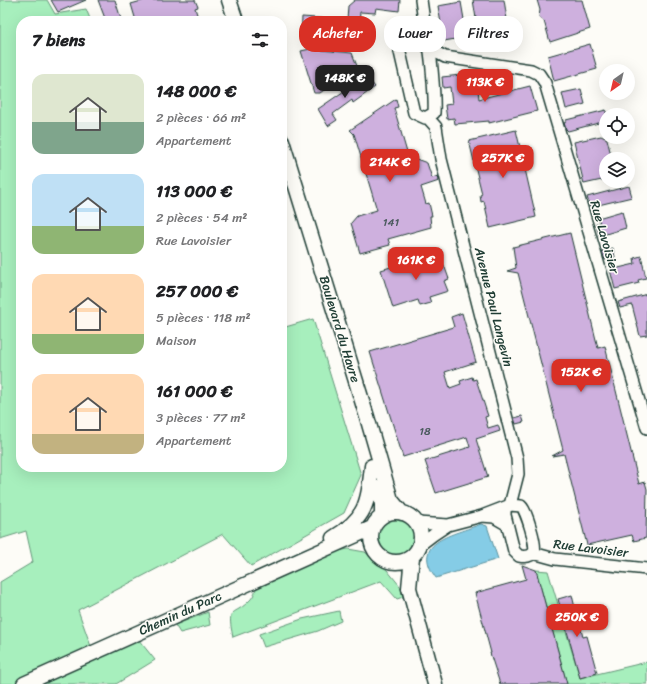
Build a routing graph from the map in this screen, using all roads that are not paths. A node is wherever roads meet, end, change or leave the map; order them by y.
1 (228, 0) edge
2 (238, 0) edge
3 (421, 1) edge
4 (234, 16) edge
5 (243, 16) edge
6 (417, 16) edge
7 (423, 16) edge
8 (400, 52) edge
9 (429, 52) edge
10 (436, 52) edge
11 (428, 118) junction
12 (287, 157) edge
13 (287, 186) edge
14 (647, 428) edge
15 (372, 466) junction
16 (509, 506) junction
17 (402, 513) junction
18 (382, 516) junction
19 (482, 516) junction
20 (416, 523) junction
21 (506, 524) junction
22 (448, 525) junction
23 (372, 528) junction
24 (336, 544) junction
25 (373, 549) junction
26 (416, 551) junction
27 (533, 553) junction
28 (294, 562) junction
29 (391, 562) junction
30 (647, 569) edge
31 (409, 588) junction
32 (24, 684) edge
33 (434, 684) edge

1 - 4 main road
2 - 5 main road
3 - 6 street, Avenue Paul Langevin
3 - 7 street, Avenue Paul Langevin
8 - 11 street, Avenue Paul Langevin
9 - 11 street, Avenue Paul Langevin
10 - 14 street, Rue Lavoisier
11 - 16 street, Avenue Paul Langevin
12 - 17 main road, Boulevard du Havre
13 - 15 main road, Boulevard du Havre
15 - 18 main road, Boulevard du Havre
15 - 28 main road
16 - 19 street
16 - 21 street, Avenue Paul Langevin
16 - 27 street
17 - 18 main road
17 - 20 main road, Boulevard du Havre
18 - 23 main road
19 - 21 street
19 - 22 street
20 - 22 street
20 - 26 main road
21 - 27 street, Rue Lavoisier
22 - 26 street
23 - 24 main road, Chemin du Parc
23 - 25 main road
24 - 25 main road, Chemin du Parc
24 - 28 main road, Chemin du Parc
25 - 29 main road
26 - 29 main road
26 - 31 main road
27 - 30 street, Rue Lavoisier
28 - 32 main road, Chemin du Parc
29 - 31 main road
31 - 33 main road

